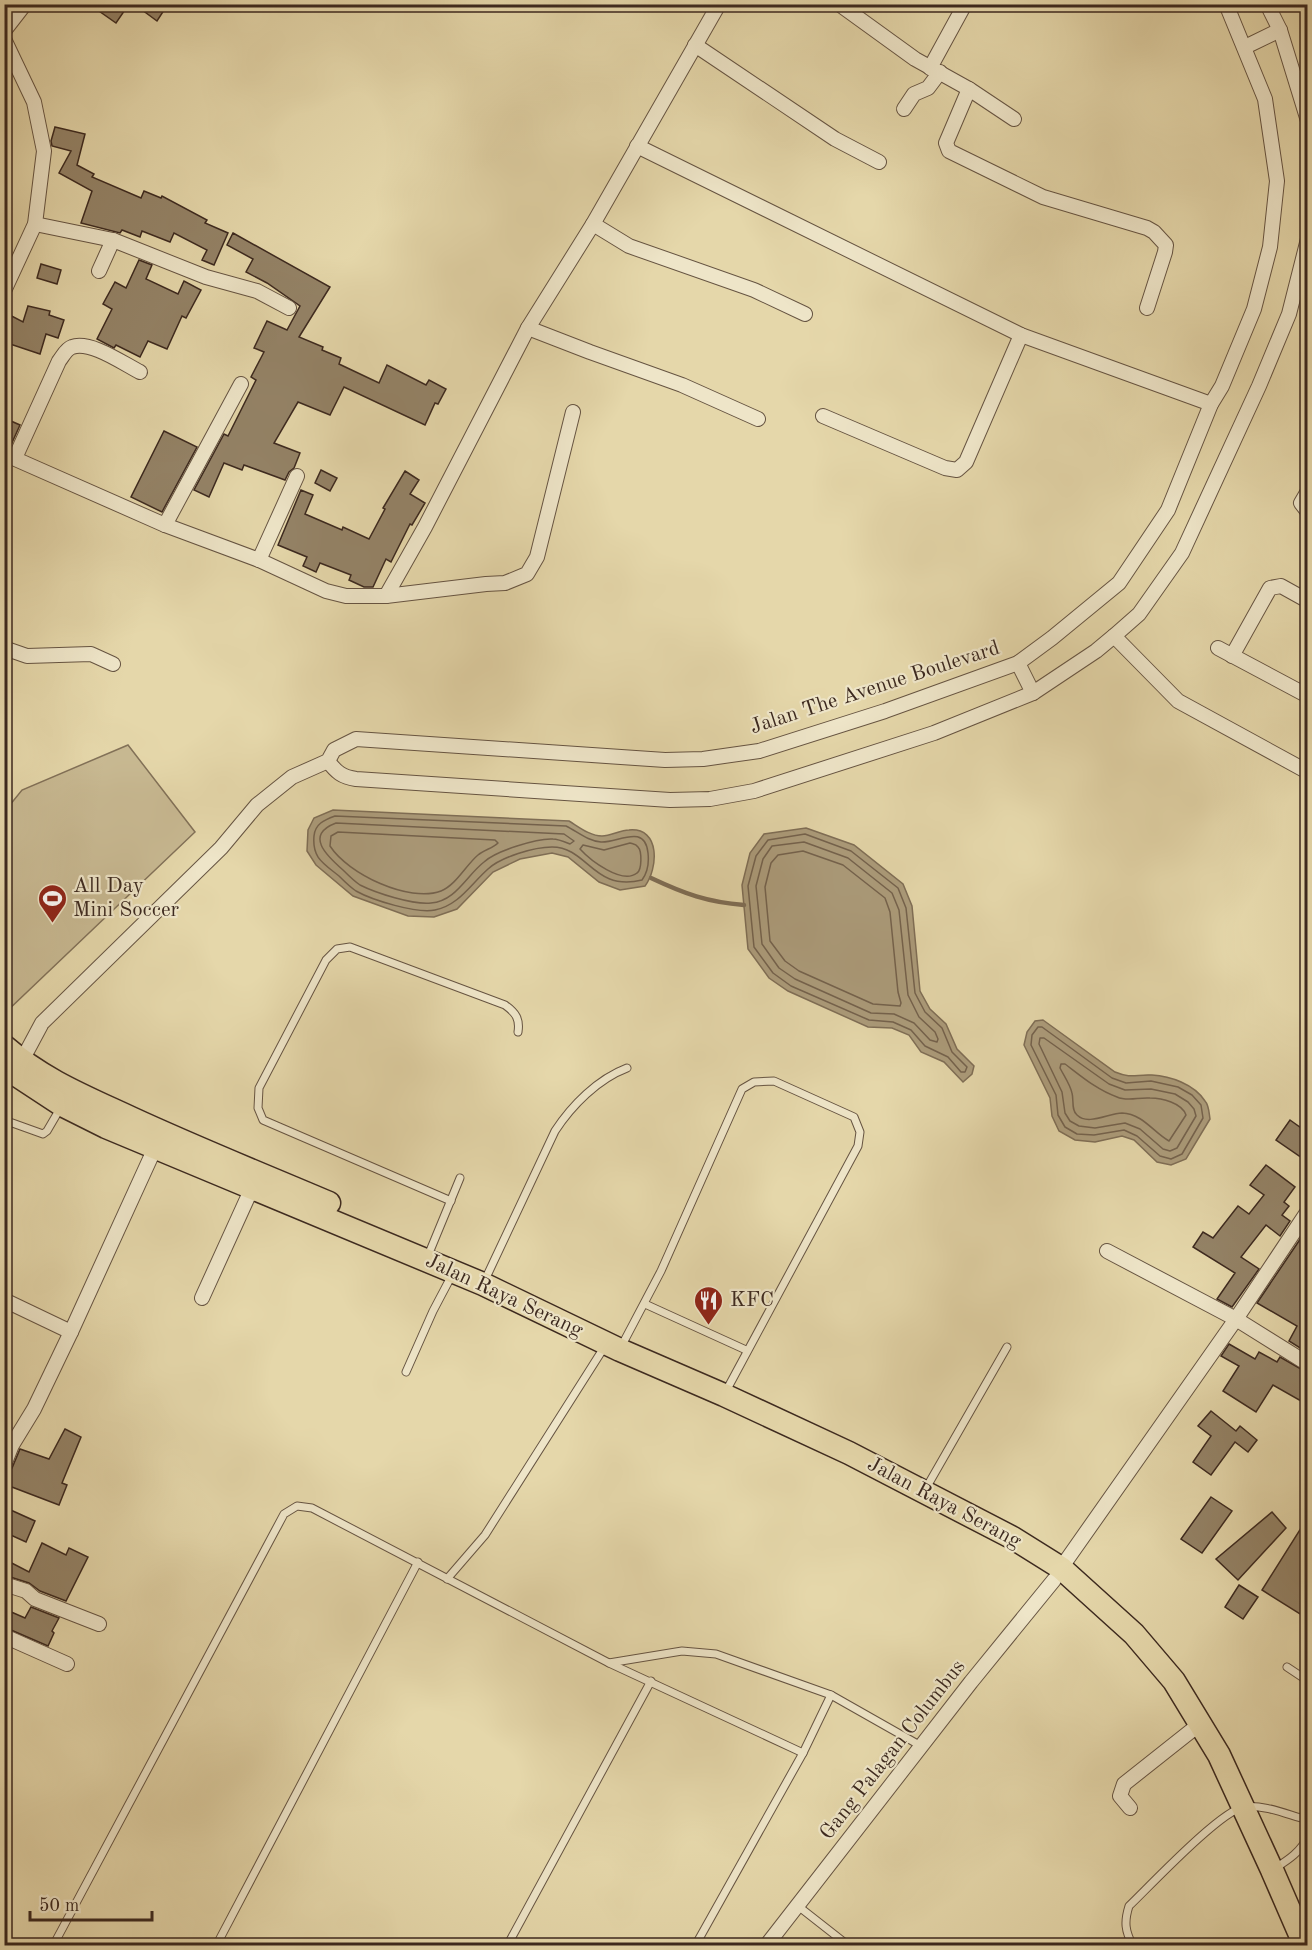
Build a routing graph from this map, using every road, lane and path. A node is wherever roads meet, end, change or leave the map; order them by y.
1 (25, 4) edge
2 (719, 4) edge
3 (965, 4) edge
4 (1226, 4) edge
5 (1267, 4) edge
6 (846, 6) edge
7 (1280, 30) junction
8 (4, 32) edge
9 (4, 39) edge
10 (695, 45) junction
11 (1245, 47) junction
12 (935, 70) junction
13 (969, 89) junction
14 (904, 109) dead end
15 (1014, 119) dead end
16 (1308, 121) edge
17 (637, 146) junction
18 (879, 162) dead end
19 (35, 224) junction
20 (593, 224) junction
21 (1308, 239) edge
22 (113, 240) junction
23 (99, 271) dead end
24 (4, 291) edge
25 (289, 308) dead end
26 (1147, 308) dead end
27 (806, 314) dead end
28 (528, 328) junction
29 (1021, 335) junction
30 (140, 372) dead end
31 (241, 384) dead end
32 (1211, 404) junction
33 (573, 412) dead end
34 (823, 416) dead end
35 (758, 419) dead end
36 (10, 456) edge
37 (297, 476) dead end
38 (1308, 491) edge
39 (1308, 512) edge
40 (165, 525) junction
41 (259, 560) junction
42 (386, 596) junction
43 (1308, 600) edge
44 (1114, 636) junction
45 (4, 648) edge
46 (1218, 648) dead end
47 (1232, 656) junction
48 (1018, 663) junction
49 (112, 664) dead end
50 (1033, 693) junction
51 (1308, 696) edge
52 (328, 761) junction
53 (1308, 772) edge
54 (518, 1032) dead end
55 (4, 1046) edge
56 (13, 1068) edge
57 (627, 1068) dead end
58 (62, 1105) junction
59 (4, 1120) edge
60 (155, 1148) junction
61 (460, 1178) dead end
62 (252, 1188) junction
63 (451, 1202) junction
64 (1308, 1211) edge
65 (1107, 1251) dead end
66 (418, 1256) junction
67 (453, 1272) junction
68 (483, 1284) junction
69 (202, 1298) dead end
70 (4, 1300) edge
71 (645, 1304) junction
72 (1236, 1320) junction
73 (71, 1332) junction
74 (613, 1347) junction
75 (1007, 1347) dead end
76 (746, 1350) junction
77 (1308, 1364) edge
78 (406, 1372) dead end
79 (724, 1395) junction
80 (8, 1443) edge
81 (4, 1465) edge
82 (926, 1493) junction
83 (418, 1562) junction
84 (1057, 1574) junction
85 (447, 1579) junction
86 (4, 1584) edge
87 (99, 1624) dead end
88 (4, 1636) edge
89 (609, 1662) junction
90 (67, 1664) dead end
91 (1287, 1667) dead end
92 (1308, 1681) edge
93 (651, 1682) junction
94 (831, 1695) junction
95 (1201, 1723) junction
96 (921, 1746) junction
97 (803, 1753) junction
98 (1243, 1807) junction
99 (1130, 1808) dead end
100 (1308, 1820) edge
101 (1308, 1836) edge
102 (1272, 1870) junction
103 (798, 1906) junction
104 (53, 1946) edge
105 (216, 1946) edge
106 (507, 1946) edge
107 (695, 1946) edge
108 (766, 1946) edge
109 (849, 1946) edge
110 (1133, 1946) edge
111 (1305, 1946) edge

1 - 8 street
2 - 10 street
3 - 12 street
4 - 11 street, Jalan The Avenue Boulevard
5 - 7 street
6 - 12 street
7 - 11 street
7 - 16 street
9 - 19 street
10 - 17 street
10 - 18 street
11 - 32 street, Jalan The Avenue Boulevard
12 - 13 street
12 - 14 street
13 - 15 street
13 - 26 street
17 - 20 street
17 - 29 street
19 - 22 street
19 - 24 street
20 - 27 street
20 - 28 street
21 - 44 street
22 - 23 street
22 - 25 street
28 - 35 street
28 - 42 street
29 - 32 street
29 - 34 street
30 - 36 street
31 - 40 street
32 - 48 street, Jalan The Avenue Boulevard
33 - 42 street
36 - 40 street
37 - 41 street
38 - 39 street
40 - 41 street
41 - 42 street
43 - 47 street
44 - 50 street
44 - 53 street
45 - 49 street
46 - 47 street
47 - 51 street
48 - 50 street
48 - 52 street, Jalan The Avenue Boulevard
50 - 52 street
52 - 56 street, Jalan The Avenue Boulevard
54 - 63 lane
55 - 56 highway, Jalan Raya Serang
56 - 58 highway, Jalan Raya Serang
56 - 66 highway, Jalan Raya Serang
57 - 68 lane
58 - 59 lane
58 - 60 highway, Jalan Raya Serang
60 - 62 highway, Jalan Raya Serang
60 - 73 street
61 - 63 lane
62 - 66 highway, Jalan Raya Serang
62 - 69 street
63 - 66 lane
64 - 72 street, Gang Palagan Columbus
65 - 72 street
66 - 67 highway, Jalan Raya Serang
67 - 68 highway, Jalan Raya Serang
67 - 78 lane
68 - 74 highway, Jalan Raya Serang
70 - 73 street
71 - 74 lane
71 - 76 lane
71 - 76 lane
72 - 77 street
72 - 84 street, Gang Palagan Columbus
73 - 80 street
74 - 79 highway, Jalan Raya Serang
74 - 85 lane
75 - 82 lane
76 - 79 lane
79 - 82 highway, Jalan Raya Serang
80 - 81 street
82 - 84 highway, Jalan Raya Serang
83 - 85 lane
83 - 104 lane
83 - 105 lane
84 - 95 highway, Jalan Raya Serang
84 - 96 street, Gang Palagan Columbus
85 - 89 lane
86 - 87 street
88 - 90 street
89 - 93 lane
89 - 94 lane
91 - 92 lane
93 - 97 lane
93 - 106 lane
94 - 96 lane
94 - 97 lane
95 - 98 highway
95 - 99 street
96 - 103 street, Gang Palagan Columbus
97 - 107 lane
98 - 100 lane
98 - 102 highway
98 - 110 lane
101 - 102 lane
102 - 111 highway
103 - 108 street, Gang Palagan Columbus
103 - 109 lane

